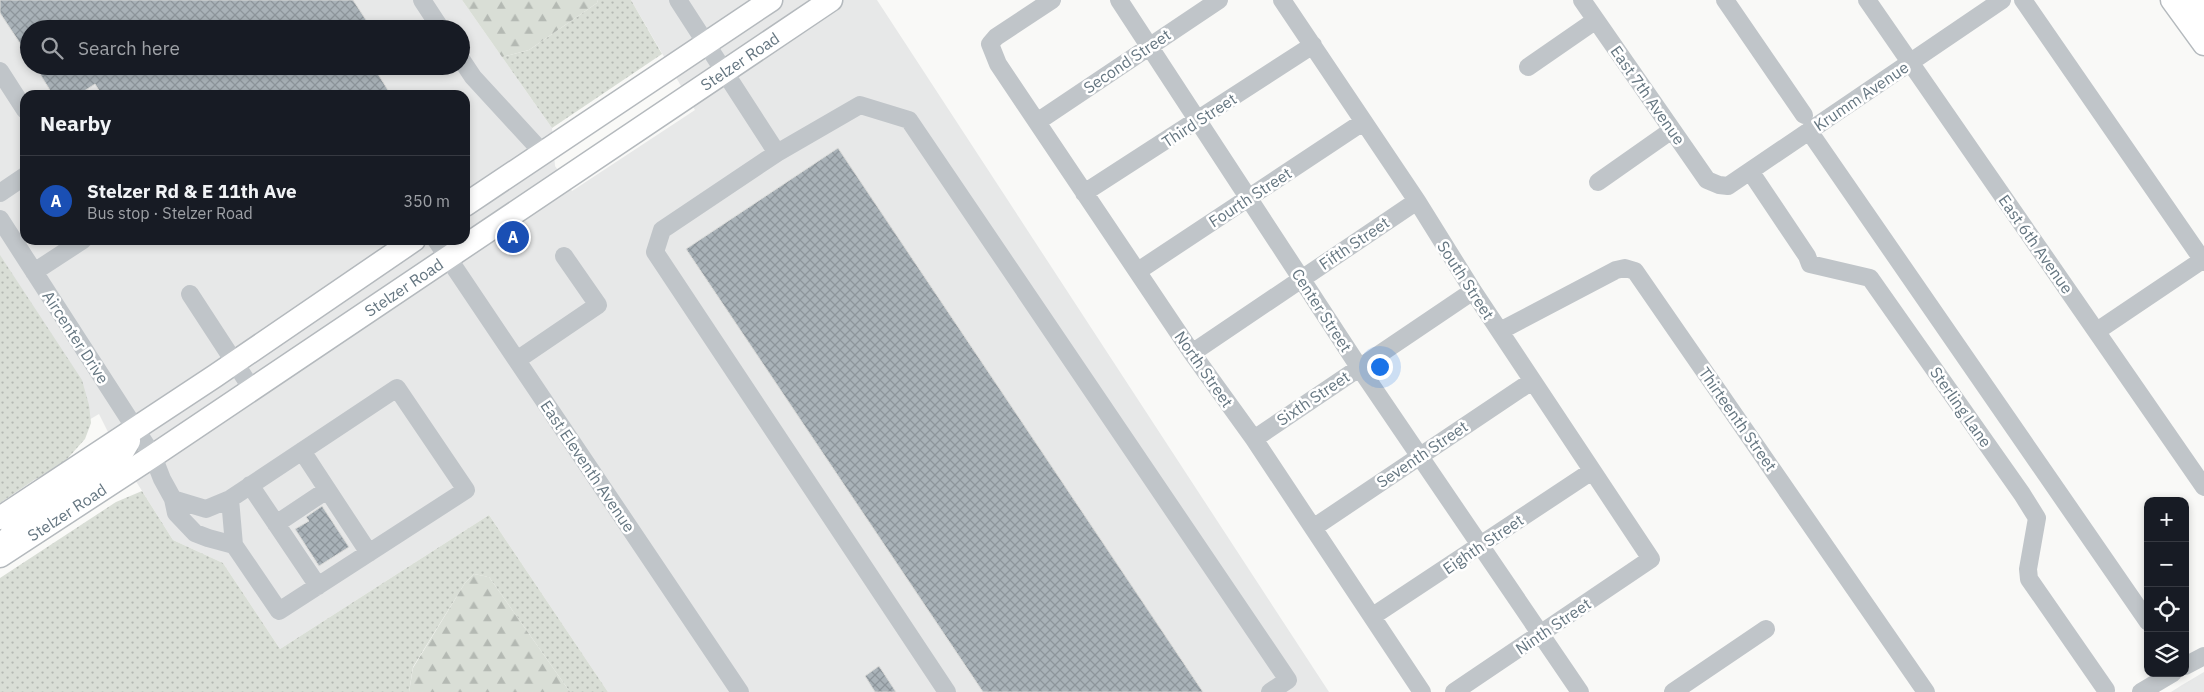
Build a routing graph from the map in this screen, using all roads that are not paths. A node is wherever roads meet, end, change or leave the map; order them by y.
1 (422, 0) edge
2 (678, 0) edge
3 (772, 0) edge
4 (831, 0) edge
5 (1052, 0) edge
6 (1119, 0) edge
7 (1219, 0) edge
8 (1282, 0) edge
9 (1582, 0) edge
10 (1725, 0) edge
11 (1867, 0) edge
12 (2002, 0) edge
13 (2023, 0) edge
14 (2172, 0) edge
15 (2195, 0) edge
16 (2204, 14) edge
17 (435, 20) edge
18 (1596, 20) junction
19 (2202, 38) edge
20 (706, 43) junction
21 (1313, 45) junction
22 (1149, 46) junction
23 (1909, 63) junction
24 (1528, 67) dead end
25 (0, 71) edge
26 (724, 71) junction
27 (470, 72) edge
28 (20, 102) edge
29 (1198, 121) junction
30 (1037, 122) junction
31 (1363, 122) junction
32 (1806, 123) junction
33 (1672, 130) junction
34 (542, 152) junction
35 (777, 153) junction
36 (1750, 171) junction
37 (20, 179) edge
38 (1598, 182) dead end
39 (1719, 185) joint
40 (0, 193) edge
41 (1084, 193) junction
42 (1248, 198) junction
43 (1417, 200) junction
44 (470, 202) edge
45 (0, 219) edge
46 (470, 230) edge
47 (75, 245) edge
48 (407, 245) edge
49 (441, 248) edge
50 (564, 256) dead end
51 (2204, 260) edge
52 (1138, 271) junction
53 (34, 272) junction
54 (1301, 278) junction
55 (1473, 291) junction
56 (190, 294) dead end
57 (1500, 331) junction
58 (2097, 331) junction
59 (1192, 353) junction
60 (517, 360) junction
61 (234, 363) junction
62 (1359, 367) junction
63 (1532, 381) junction
64 (252, 389) junction
65 (136, 429) junction
66 (1254, 438) junction
67 (302, 451) junction
68 (153, 456) junction
69 (1419, 457) junction
70 (1592, 471) junction
71 (250, 485) junction
72 (2204, 488) edge
73 (327, 490) junction
74 (173, 499) junction
75 (230, 499) junction
76 (0, 518) edge
77 (276, 524) junction
78 (1313, 528) junction
79 (234, 545) junction
80 (1479, 546) junction
81 (0, 550) edge
82 (369, 553) junction
83 (0, 556) edge
84 (1651, 560) joint
85 (318, 586) junction
86 (1374, 616) junction
87 (2144, 616) edge
88 (1766, 629) dead end
89 (1541, 635) junction
90 (2204, 656) edge
91 (2189, 664) edge
92 (2166, 677) edge
93 (2106, 690) dead end
94 (740, 692) edge
95 (947, 692) edge
96 (1270, 692) edge
97 (1422, 692) edge
98 (1454, 692) edge
99 (1580, 692) edge
100 (1673, 692) edge
101 (1926, 692) edge
102 (2141, 692) edge

1 - 17 street
2 - 20 street
3 - 20 main road, Stelzer Road
4 - 26 main road, Stelzer Road
5 - 30 street, North Street
6 - 22 street, Center Street
7 - 22 street, Second Street
8 - 21 street, South Street
9 - 18 street, East 7th Avenue
10 - 32 street
11 - 23 street, East 6th Avenue
12 - 23 street, Krumm Avenue
13 - 51 street
14 - 19 main road
15 - 16 main road
18 - 24 street
18 - 33 street, East 7th Avenue
20 - 26 street
20 - 34 main road, Stelzer Road
21 - 29 street, Third Street
21 - 31 street, South Street
22 - 29 street, Center Street
22 - 30 street, Second Street
23 - 32 street, Krumm Avenue
23 - 58 street, East 6th Avenue
25 - 28 street
26 - 35 street
26 - 46 main road, Stelzer Road
27 - 34 street
29 - 41 street, Third Street
29 - 42 street, Center Street
30 - 41 street, North Street
31 - 42 street, Fourth Street
31 - 43 street, South Street
32 - 36 street, Krumm Avenue
32 - 87 street
33 - 38 street
33 - 39 street, East 7th Avenue
34 - 44 main road, Stelzer Road
35 - 95 street
35 - 96 street
36 - 39 street, Krumm Avenue
36 - 93 street, Sterling Lane
37 - 40 street
41 - 52 street, North Street
42 - 52 street, Fourth Street
42 - 54 street, Center Street
43 - 54 street, Fifth Street
43 - 55 street, South Street
45 - 53 street, Aircenter Drive
47 - 53 street
48 - 61 main road, Stelzer Road
49 - 60 street, East Eleventh Avenue
49 - 64 main road, Stelzer Road
50 - 60 street
51 - 58 street
52 - 59 street, North Street
53 - 65 street, Aircenter Drive
54 - 59 street, Fifth Street
54 - 62 street, Center Street
55 - 57 street, South Street
55 - 62 street, Sixth Street
56 - 61 street
57 - 63 street, South Street
57 - 101 street, Thirteenth Street
58 - 72 street, East 6th Avenue
59 - 66 street, North Street
60 - 94 street, East Eleventh Avenue
61 - 64 street
61 - 65 main road, Stelzer Road
62 - 66 street, Sixth Street
62 - 69 street, Center Street
63 - 69 street, Seventh Street
63 - 70 street, South Street
64 - 68 main road, Stelzer Road
65 - 68 street, Aircenter Drive
65 - 76 main road, Stelzer Road
65 - 81 main road
66 - 78 street, North Street
67 - 71 street
67 - 73 street
67 - 82 street
68 - 74 street, Aircenter Drive
68 - 83 main road, Stelzer Road
69 - 78 street, Seventh Street
69 - 80 street, Center Street
70 - 80 street, Eighth Street
70 - 84 street, South Street
71 - 75 street
71 - 77 street
73 - 77 street
73 - 82 street
74 - 75 street
74 - 79 street, Aircenter Drive
75 - 79 street
77 - 85 street
78 - 86 street, North Street
79 - 85 street
80 - 86 street, Eighth Street
80 - 89 street, Center Street
82 - 85 street
84 - 89 street, Ninth Street
86 - 97 street, North Street
88 - 100 street
89 - 98 street, Ninth Street
89 - 99 street, Center Street
90 - 91 street
92 - 102 street

